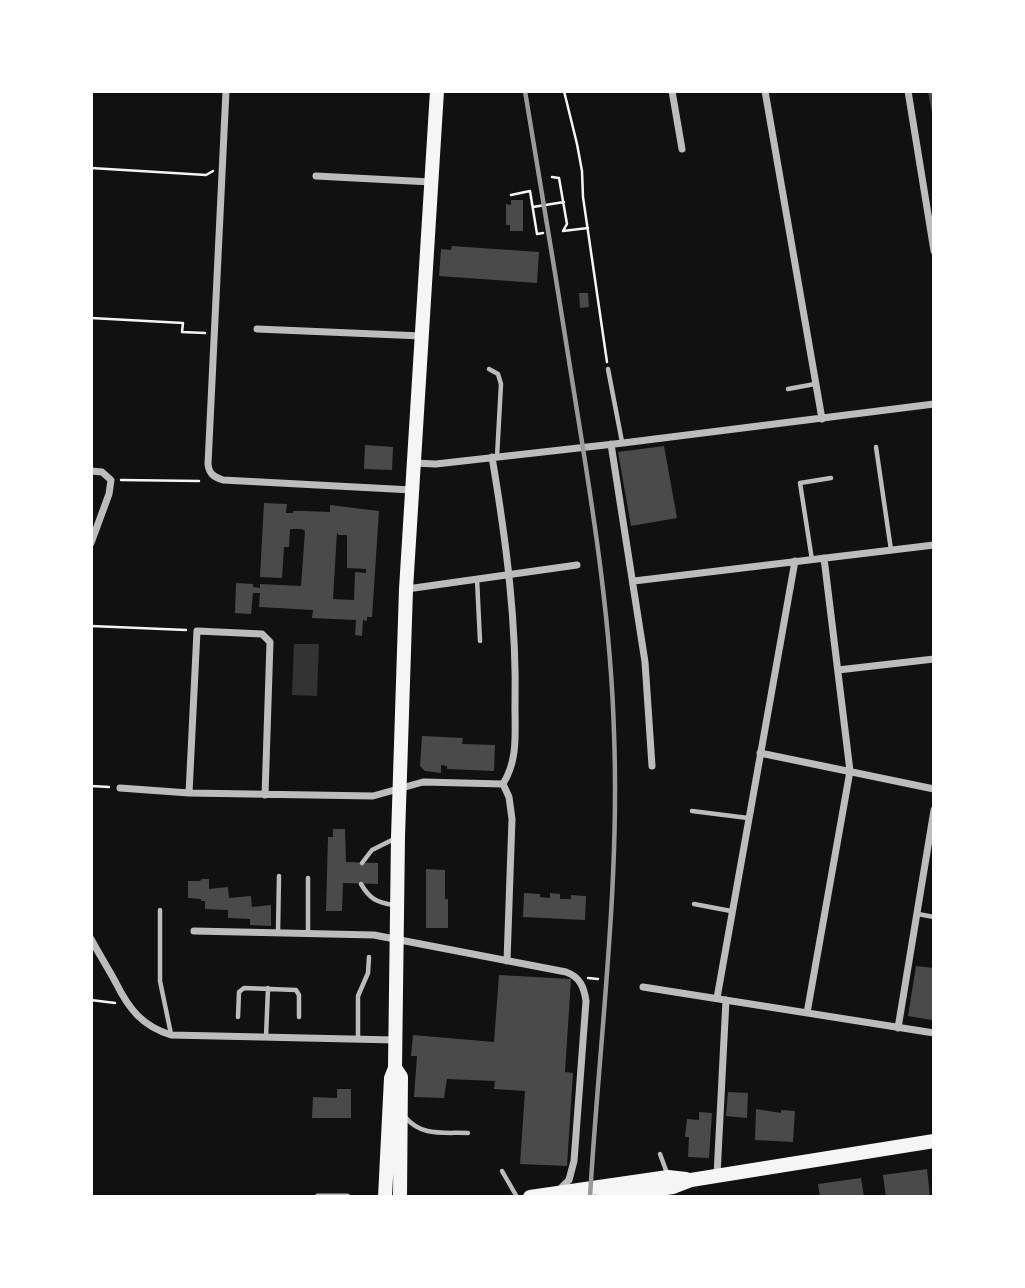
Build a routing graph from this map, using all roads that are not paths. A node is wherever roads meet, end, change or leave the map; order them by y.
1 (226, 91) edge
2 (436, 91) edge
3 (672, 91) edge
4 (765, 91) edge
5 (908, 91) edge
6 (682, 149) dead end
7 (316, 176) dead end
8 (432, 183) junction
9 (934, 251) edge
10 (257, 329) dead end
11 (422, 336) junction
12 (489, 369) dead end
13 (608, 369) road end
14 (816, 384) junction
15 (788, 389) dead end
16 (934, 404) edge
17 (822, 419) junction
18 (623, 443) junction
19 (611, 444) junction
20 (876, 447) dead end
21 (494, 457) junction
22 (414, 463) junction
23 (91, 471) edge
24 (831, 478) dead end
25 (412, 490) junction
26 (91, 543) edge
27 (934, 545) edge
28 (891, 550) junction
29 (824, 558) junction
30 (812, 559) junction
31 (795, 561) junction
32 (577, 565) dead end
33 (508, 573) junction
34 (477, 578) junction
35 (634, 582) junction
36 (406, 589) junction
37 (480, 641) dead end
38 (934, 659) edge
39 (838, 670) junction
40 (760, 752) junction
41 (652, 766) dead end
42 (850, 771) junction
43 (503, 784) junction
44 (120, 788) road end
45 (400, 789) junction
46 (934, 789) edge
47 (189, 793) junction
48 (265, 795) junction
49 (692, 810) dead end
50 (934, 810) edge
51 (748, 818) junction
52 (398, 837) junction
53 (362, 863) dead end
54 (279, 876) dead end
55 (308, 878) dead end
56 (361, 884) dead end
57 (694, 904) dead end
58 (398, 906) junction
59 (160, 910) dead end
60 (731, 911) junction
61 (917, 914) junction
62 (934, 917) edge
63 (194, 931) dead end
64 (278, 933) junction
65 (308, 934) junction
66 (91, 939) edge
67 (397, 941) junction
68 (369, 957) dead end
69 (507, 961) junction
70 (643, 987) dead end
71 (268, 988) junction
72 (717, 998) junction
73 (726, 1000) junction
74 (807, 1013) junction
75 (238, 1017) dead end
76 (299, 1017) dead end
77 (898, 1028) junction
78 (934, 1033) edge
79 (171, 1035) junction
80 (267, 1037) junction
81 (359, 1040) junction
82 (396, 1040) junction
83 (395, 1069) junction
84 (401, 1114) junction
85 (468, 1133) dead end
86 (934, 1141) edge
87 (905, 1147) junction
88 (934, 1151) edge
89 (660, 1154) dead end
90 (502, 1171) dead end
91 (717, 1176) junction
92 (668, 1177) junction
93 (691, 1180) junction
94 (557, 1192) junction
95 (650, 1194) edge
96 (317, 1197) edge
97 (347, 1197) edge
98 (385, 1197) edge
99 (400, 1197) edge
100 (517, 1197) edge
101 (530, 1197) edge
102 (603, 1197) edge

1 - 25 street
2 - 8 main road
3 - 6 street
4 - 14 street
5 - 9 street
7 - 8 street
8 - 11 main road
10 - 11 street
11 - 22 main road
12 - 21 lane
13 - 18 lane
14 - 15 lane
14 - 17 street
16 - 17 street
17 - 18 street
18 - 19 street
19 - 21 street
19 - 35 street
20 - 28 lane
21 - 22 street
21 - 33 street
22 - 25 main road
23 - 26 street
24 - 30 lane
25 - 36 main road
27 - 28 street
28 - 29 street
29 - 30 street
29 - 39 street
30 - 31 street
31 - 35 street
31 - 40 street
32 - 33 street
33 - 34 street
33 - 43 street
34 - 36 street
34 - 37 lane
35 - 41 street
36 - 45 main road
38 - 39 street
39 - 42 street
40 - 42 street
40 - 51 street
42 - 46 street
42 - 74 street
43 - 45 street
43 - 69 street
44 - 47 street
45 - 48 street
45 - 52 main road
47 - 48 street
47 - 48 street
49 - 51 lane
50 - 61 street
51 - 60 street
52 - 53 lane
52 - 58 main road
54 - 64 lane
55 - 65 lane
56 - 58 lane
57 - 60 lane
58 - 67 main road
59 - 79 lane
60 - 72 street
61 - 62 lane
61 - 77 street
63 - 64 street
64 - 65 street
65 - 67 street
66 - 79 street
67 - 69 street
67 - 82 main road
68 - 81 lane
69 - 94 street
70 - 72 street
71 - 75 lane
71 - 76 lane
71 - 80 lane
72 - 73 street
73 - 74 street
73 - 91 street
74 - 77 street
77 - 78 street
79 - 80 street
80 - 81 street
81 - 82 street
82 - 83 main road
83 - 84 main road
83 - 98 main road
84 - 85 lane
84 - 99 main road
86 - 87 main road
87 - 88 main road
87 - 91 main road
89 - 92 lane
90 - 100 lane
91 - 93 main road
92 - 93 main road
92 - 94 main road
93 - 95 main road
94 - 101 main road
95 - 102 main road
96 - 97 street

